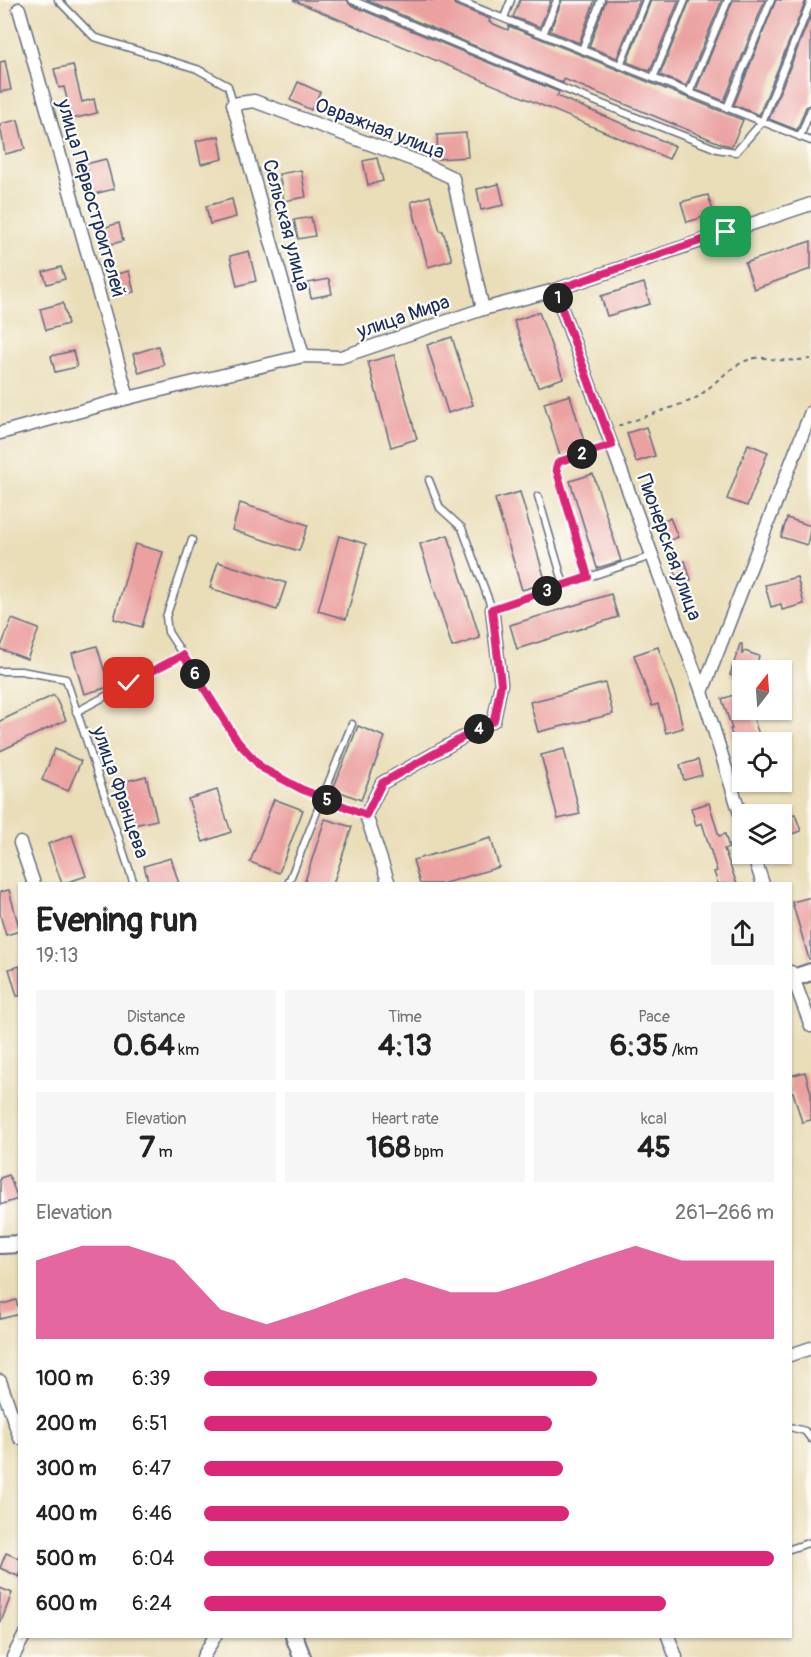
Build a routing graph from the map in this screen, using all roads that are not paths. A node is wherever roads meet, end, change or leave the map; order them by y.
1 (58, 0) edge
2 (352, 0) edge
3 (511, 0) edge
4 (557, 0) edge
5 (601, 0) edge
6 (646, 0) edge
7 (685, 0) edge
8 (728, 0) edge
9 (771, 0) edge
10 (462, 1) edge
11 (811, 1) edge
12 (19, 9) dead end
13 (504, 18) junction
14 (543, 34) junction
15 (582, 50) junction
16 (620, 65) junction
17 (653, 78) junction
18 (689, 93) junction
19 (233, 104) junction
20 (727, 108) junction
21 (811, 109) edge
22 (762, 122) junction
23 (800, 137) junction
24 (811, 141) edge
25 (811, 204) edge
26 (555, 290) junction
27 (483, 309) junction
28 (303, 356) junction
29 (128, 398) junction
30 (811, 412) edge
31 (0, 433) edge
32 (612, 445) junction
33 (429, 480) dead end
34 (538, 496) dead end
35 (192, 540) dead end
36 (652, 556) junction
37 (588, 577) junction
38 (564, 585) junction
39 (492, 609) junction
40 (183, 655) junction
41 (0, 671) edge
42 (702, 692) junction
43 (76, 712) junction
44 (352, 724) dead end
45 (323, 798) junction
46 (737, 804) edge
47 (366, 815) junction
48 (20, 843) dead end
49 (756, 864) edge
50 (33, 882) edge
51 (133, 882) edge
52 (289, 882) edge
53 (388, 882) edge
54 (762, 882) edge
55 (811, 972) edge
56 (792, 976) edge
57 (792, 978) edge
58 (811, 1026) edge
59 (18, 1244) edge
60 (0, 1245) edge
61 (811, 1348) edge
62 (792, 1354) edge
63 (0, 1382) edge
64 (792, 1428) edge
65 (18, 1432) edge
66 (811, 1439) edge
67 (811, 1542) edge
68 (792, 1548) edge
69 (23, 1638) edge
70 (214, 1638) edge
71 (295, 1638) edge
72 (669, 1638) edge
73 (13, 1657) edge
74 (203, 1657) edge
75 (302, 1657) edge
76 (676, 1657) edge

1 - 19 lane
2 - 22 lane
3 - 13 lane
4 - 14 lane
5 - 15 lane
6 - 16 lane
7 - 17 lane
8 - 18 lane
9 - 20 lane
10 - 13 lane
11 - 22 lane
12 - 29 street, улица Первостроителей
13 - 14 lane
14 - 15 lane
15 - 16 lane
16 - 17 lane
17 - 18 lane
18 - 20 lane
19 - 27 street, Овражная улица
19 - 28 street, Сельская улица
20 - 22 lane
21 - 23 lane
22 - 23 lane
23 - 24 lane
25 - 26 street, улица Мира
26 - 27 street, улица Мира
26 - 32 street, Пионерская улица
27 - 28 street, улица Мира
28 - 29 street, улица Мира
29 - 31 street, улица Мира
30 - 42 street
32 - 36 street, Пионерская улица
32 - 37 lane
33 - 39 lane
34 - 38 lane
35 - 40 lane
36 - 37 lane
36 - 42 street, Пионерская улица
37 - 38 lane
38 - 39 lane
39 - 47 street
40 - 43 lane, улица Францева
40 - 45 lane
41 - 43 lane, улица Францева
42 - 46 street, Пионерская улица
43 - 51 lane, улица Францева
44 - 45 lane
45 - 47 lane
45 - 52 lane
47 - 53 street
48 - 50 street
49 - 54 street
55 - 56 street
57 - 58 street
59 - 60 street
61 - 62 street
63 - 65 street
64 - 66 lane
67 - 68 lane
69 - 73 street
70 - 74 street
71 - 75 street
72 - 76 street

